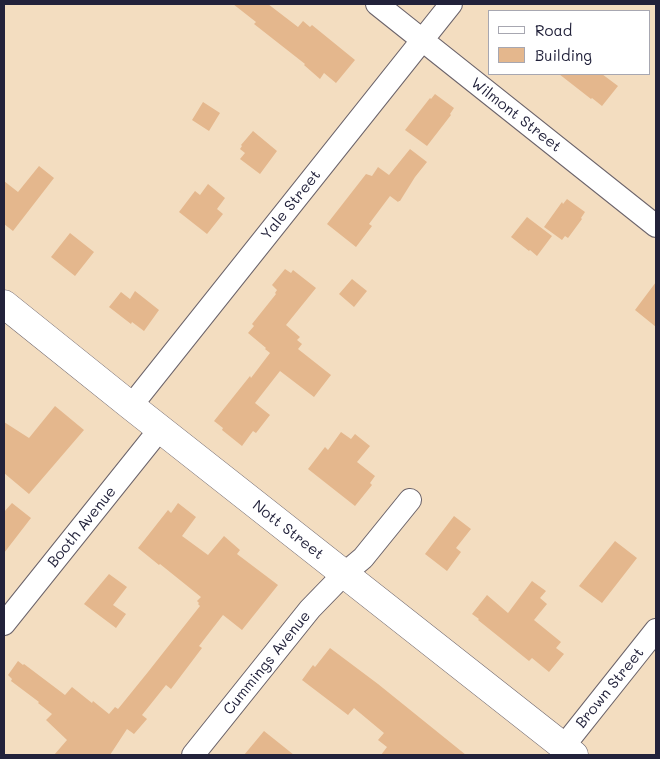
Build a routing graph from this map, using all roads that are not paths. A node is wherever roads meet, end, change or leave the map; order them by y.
1 (377, 4) edge
2 (451, 4) edge
3 (422, 40) junction
4 (656, 226) edge
5 (4, 304) edge
6 (131, 406) junction
7 (160, 429) junction
8 (410, 500) dead end
9 (344, 574) junction
10 (4, 624) edge
11 (656, 630) edge
12 (569, 751) edge
13 (192, 755) edge

1 - 3 street, Wilmont Street
2 - 3 street, Yale Street
3 - 4 street, Wilmont Street
3 - 6 street, Yale Street
5 - 6 street, Nott Street
6 - 7 street, Nott Street
7 - 9 street, Nott Street
7 - 10 street, Booth Avenue
8 - 9 street, Cummings Avenue
9 - 12 street, Nott Street
9 - 13 street, Cummings Avenue
11 - 12 street, Brown Street

